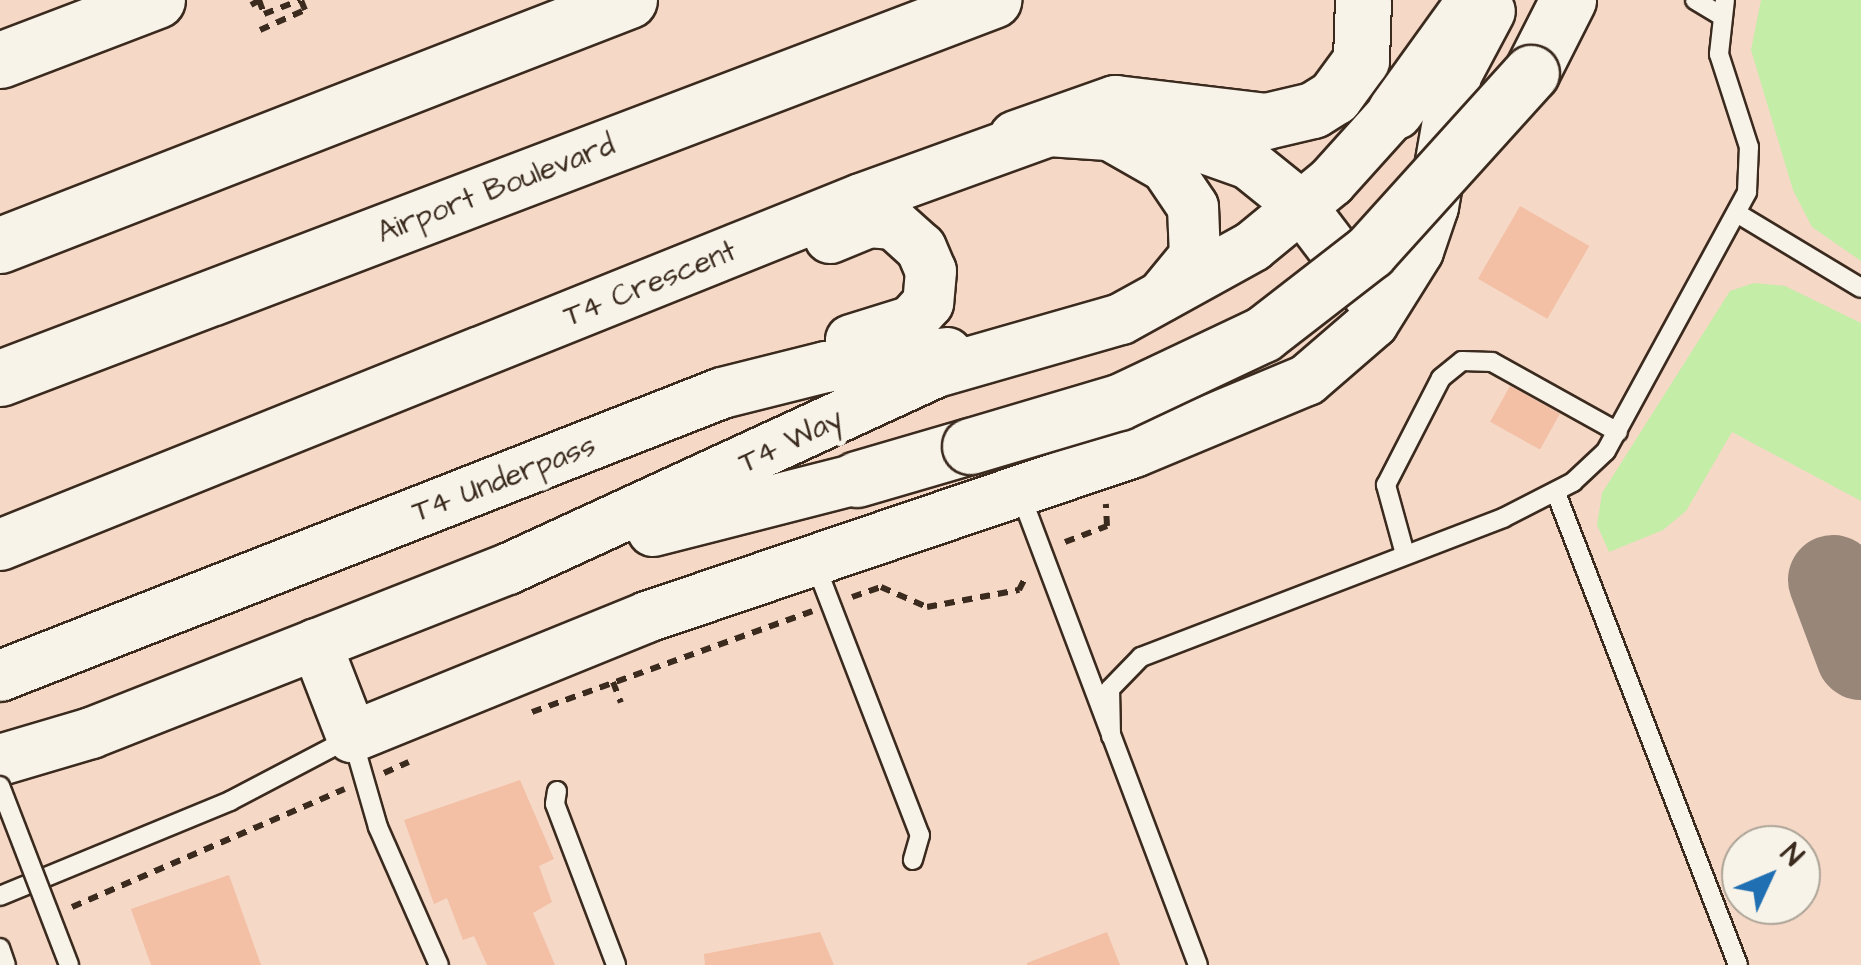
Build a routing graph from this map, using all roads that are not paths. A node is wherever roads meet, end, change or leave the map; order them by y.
1 (157, 0) edge
2 (629, 0) edge
3 (993, 0) edge
4 (1363, 0) edge
5 (1568, 0) edge
6 (1694, 0) edge
7 (1489, 3) edge
8 (1722, 7) edge
9 (0, 60) edge
10 (1394, 111) joint
11 (1081, 128) junction
12 (1016, 138) junction
13 (1302, 206) junction
14 (1740, 215) junction
15 (0, 245) edge
16 (1861, 288) edge
17 (1155, 302) junction
18 (597, 306) junction
19 (1373, 322) junction
20 (1025, 348) junction
21 (0, 378) edge
22 (722, 394) junction
23 (1618, 432) junction
24 (858, 479) junction
25 (1020, 492) junction
26 (1556, 493) junction
27 (0, 545) edge
28 (1405, 554) junction
29 (813, 560) junction
30 (508, 569) junction
31 (647, 617) junction
32 (316, 644) junction
33 (0, 676) edge
34 (91, 733) junction
35 (1111, 736) junction
36 (352, 737) junction
37 (0, 760) edge
38 (0, 772) edge
39 (0, 786) edge
40 (557, 791) dead end
41 (913, 860) dead end
42 (0, 896) edge
43 (0, 948) edge
44 (6, 965) edge
45 (69, 965) edge
46 (439, 965) edge
47 (616, 965) edge
48 (1198, 965) edge
49 (1738, 965) edge

1 - 9 highway
2 - 15 highway
3 - 21 highway, Airport Boulevard
4 - 12 highway
5 - 24 highway, bridge
6 - 8 lane
7 - 10 highway
7 - 19 main road
8 - 14 lane
10 - 13 main road, T4 Way
11 - 12 main road, T4 Crescent
11 - 13 main road, T4 Crescent
11 - 17 main road
12 - 18 main road, T4 Crescent
13 - 17 main road, T4 Way
13 - 19 main road, T4 Crescent
14 - 16 lane
14 - 23 lane
17 - 20 main road, T4 Way
18 - 22 main road
18 - 27 main road, T4 Crescent
19 - 25 main road
20 - 22 main road, T4 Underpass
20 - 30 main road, T4 Way
22 - 33 main road, T4 Underpass
23 - 26 lane
23 - 28 lane
24 - 30 main road
24 - 31 main road
25 - 29 main road
25 - 35 lane
26 - 28 lane
26 - 49 lane
28 - 35 lane
29 - 31 main road
29 - 41 lane
30 - 32 main road, T4 Way
31 - 36 main road
32 - 34 main road, T4 Way
32 - 36 main road
34 - 37 main road, T4 Way
34 - 38 main road
35 - 48 lane
36 - 42 lane
36 - 46 lane
39 - 45 lane, bridge
40 - 47 lane
43 - 44 lane

